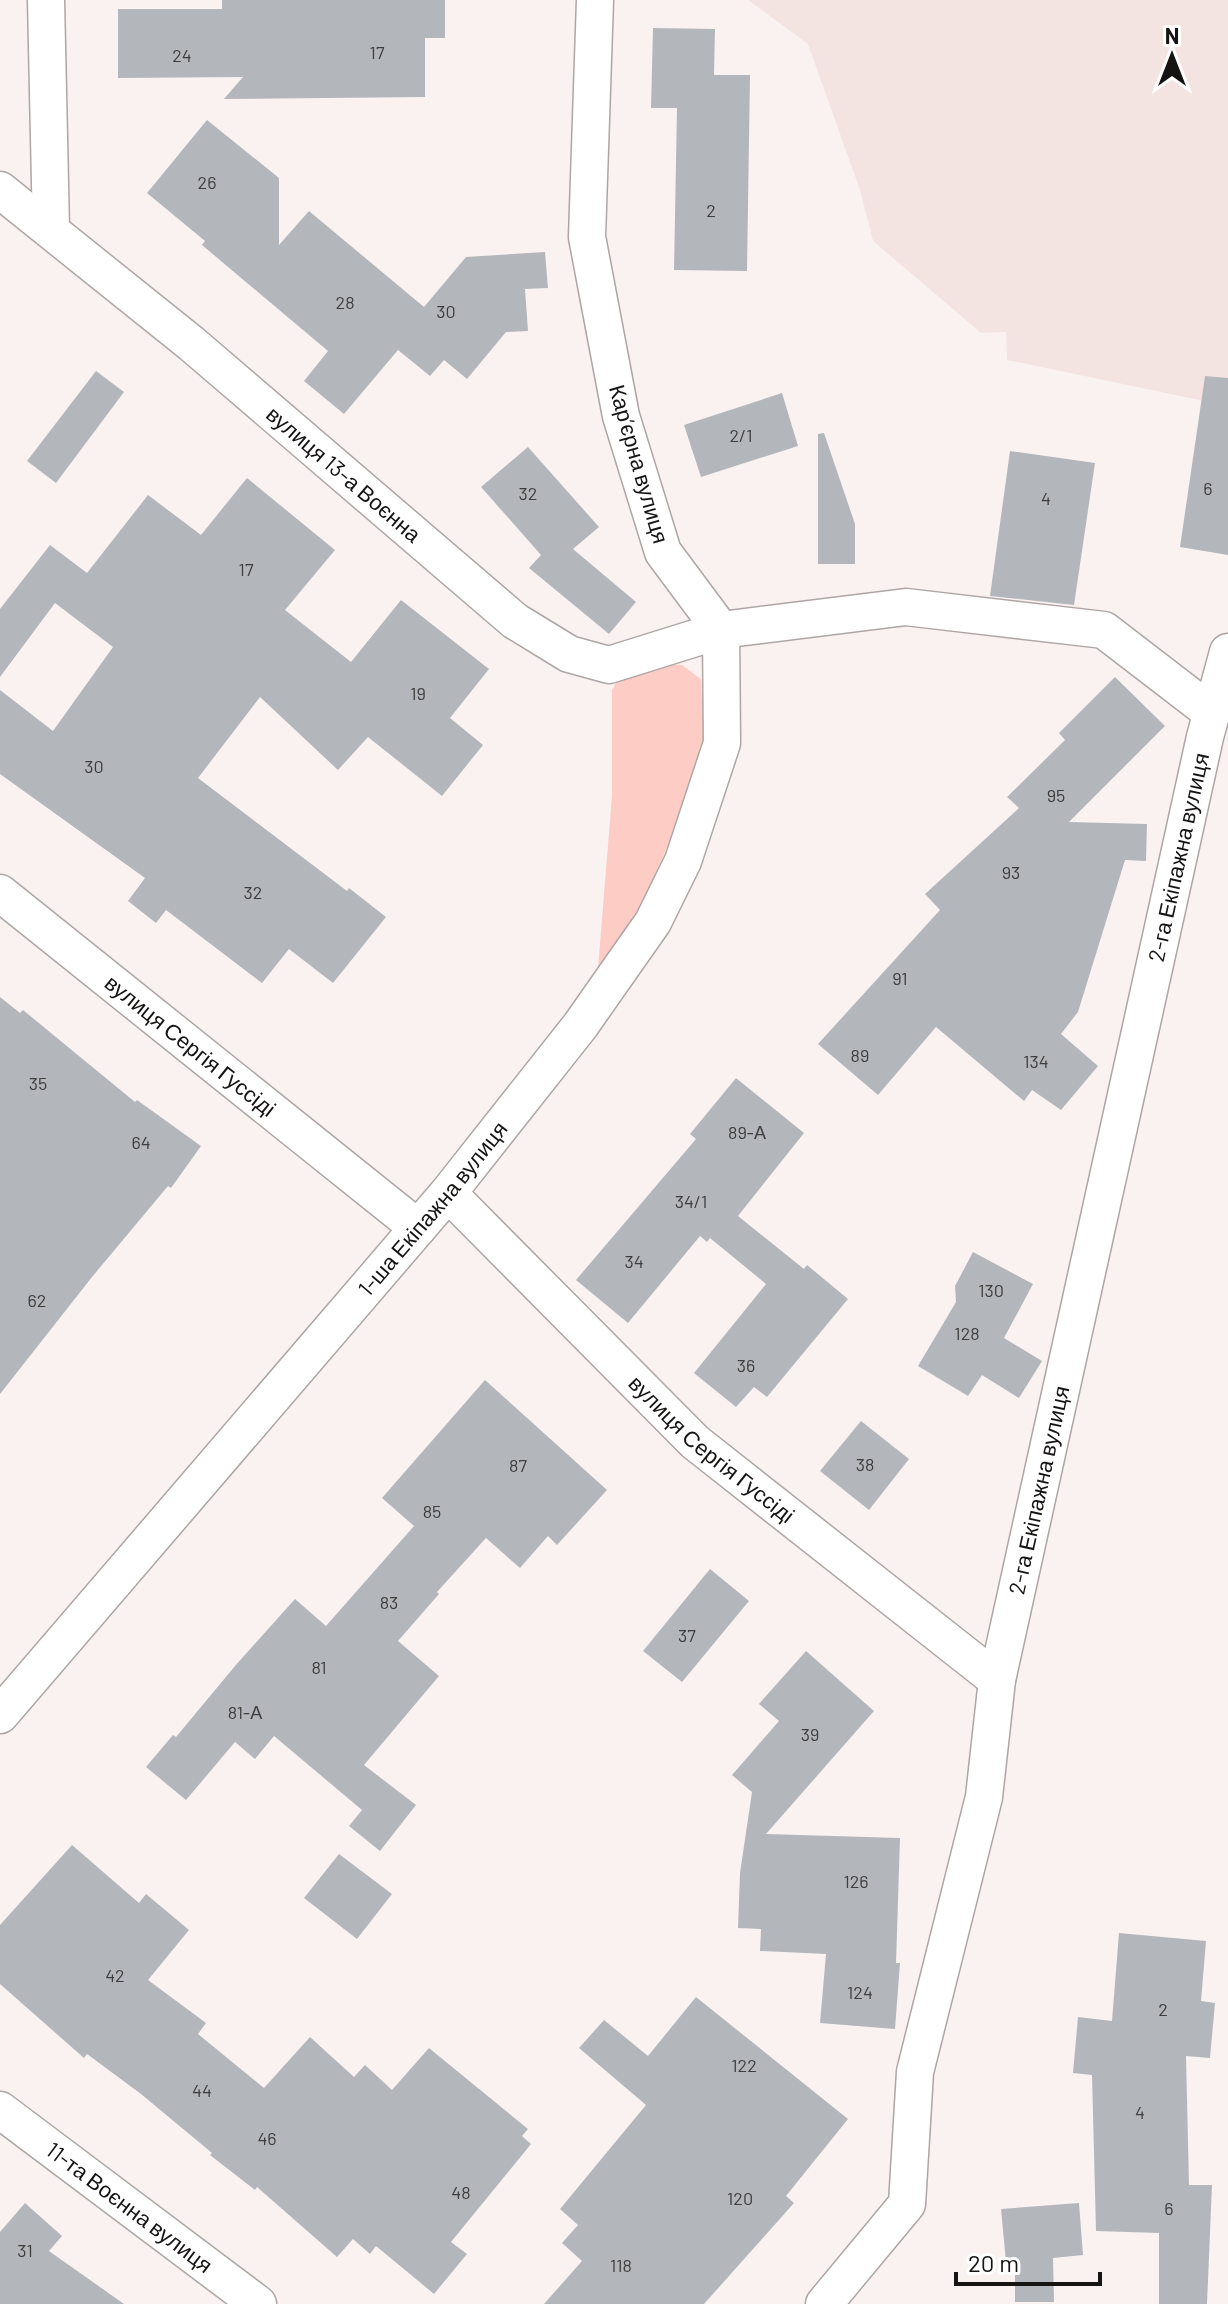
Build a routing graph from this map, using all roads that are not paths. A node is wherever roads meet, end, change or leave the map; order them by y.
1 (46, 0) edge
2 (595, 0) edge
3 (0, 190) edge
4 (51, 229) junction
5 (721, 630) junction
6 (1228, 652) edge
7 (1212, 713) junction
8 (0, 893) edge
9 (448, 1193) junction
10 (418, 1228) junction
11 (997, 1680) junction
12 (0, 1715) edge
13 (0, 2110) edge
14 (258, 2304) edge
15 (824, 2304) edge

1 - 4 street
2 - 5 street, Карʼєрна вулиця
3 - 4 street, вулиця 13-а Воєнна
4 - 5 street, вулиця 13-а Воєнна
5 - 7 street
5 - 9 street, 1-ша Екіпажна вулиця
6 - 7 street, 2-га Екіпажна вулиця
7 - 11 street, 2-га Екіпажна вулиця
8 - 10 street, вулиця Сергія Гуссіді
9 - 10 street, 1-ша Екіпажна вулиця
9 - 11 street, вулиця Сергія Гуссіді
10 - 12 street, 1-ша Екіпажна вулиця
11 - 15 street, 2-га Екіпажна вулиця
13 - 14 street, 11-та Воєнна вулиця

